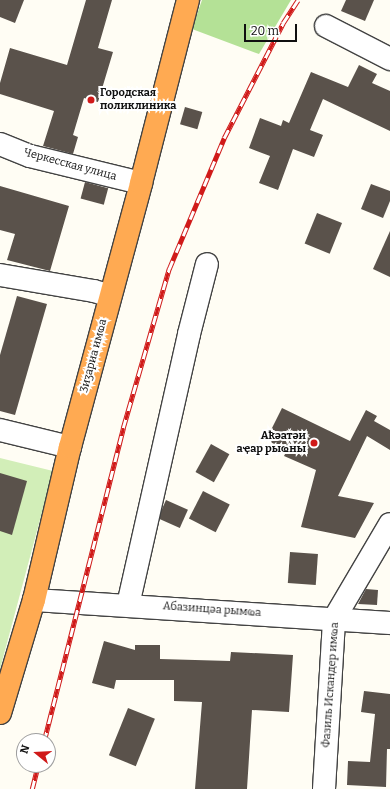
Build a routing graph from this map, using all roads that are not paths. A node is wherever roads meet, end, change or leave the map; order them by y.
1 (188, 0) edge
2 (326, 26) dead end
3 (390, 59) edge
4 (0, 144) edge
5 (141, 183) junction
6 (207, 264) dead end
7 (0, 275) edge
8 (110, 296) junction
9 (0, 430) edge
10 (70, 447) junction
11 (387, 533) edge
12 (34, 600) junction
13 (128, 605) junction
14 (334, 619) junction
15 (390, 623) edge
16 (0, 712) edge
17 (324, 789) edge

1 - 5 highway, Ӡиӡариа имҩа
2 - 3 street
4 - 5 street, Черкесская улица
5 - 8 highway, Ӡиӡариа имҩа
6 - 13 street
7 - 8 street
8 - 10 highway, Ӡиӡариа имҩа
9 - 10 street
10 - 12 highway, Ӡиӡариа имҩа
11 - 14 street, Фазиль Искандер имҩа
12 - 13 street, Абазинцәа рымҩа
12 - 16 highway, Ӡиӡариа имҩа
13 - 14 street, Абазинцәа рымҩа
14 - 15 street, Абазинцәа рымҩа
14 - 17 street, Фазиль Искандер имҩа

